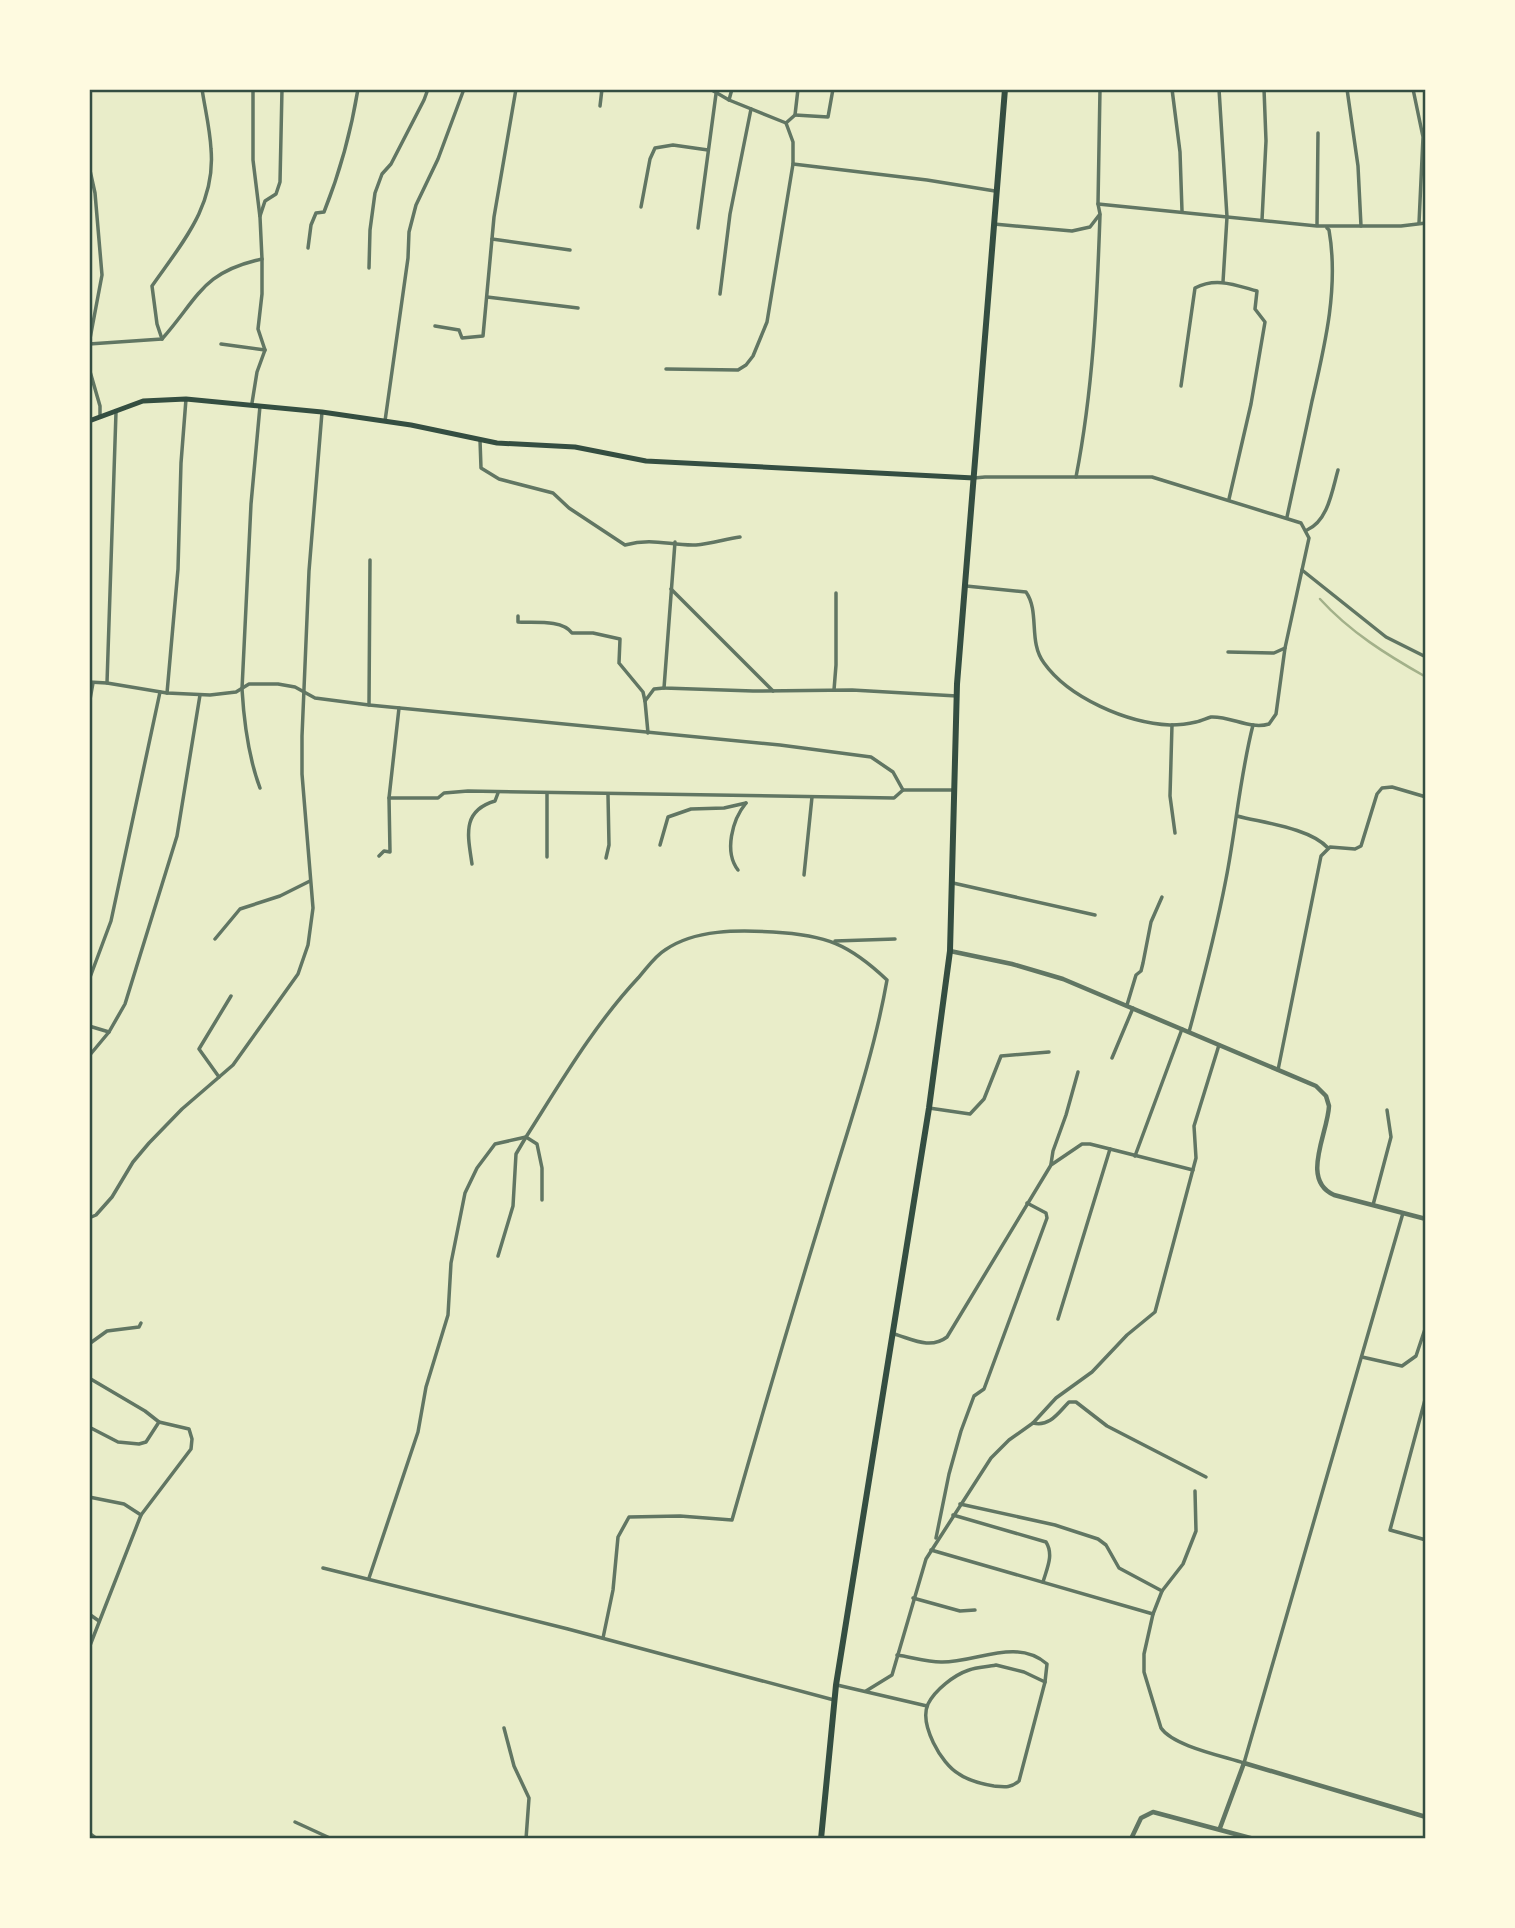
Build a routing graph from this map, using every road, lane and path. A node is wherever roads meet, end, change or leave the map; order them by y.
1 (202, 89) edge
2 (253, 89) edge
3 (282, 89) edge
4 (358, 89) edge
5 (428, 89) edge
6 (464, 89) edge
7 (516, 89) edge
8 (602, 89) edge
9 (709, 89) edge
10 (732, 89) edge
11 (798, 89) edge
12 (833, 89) edge
13 (1005, 89) edge
14 (1100, 89) edge
15 (1172, 89) edge
16 (1219, 89) edge
17 (1264, 89) edge
18 (1347, 89) edge
19 (1413, 89) edge
20 (716, 94) junction
21 (729, 100) junction
22 (600, 106) dead end
23 (751, 108) junction
24 (795, 115) junction
25 (786, 123) junction
26 (1318, 133) dead end
27 (708, 150) junction
28 (793, 164) junction
29 (89, 166) edge
30 (997, 191) junction
31 (1098, 204) junction
32 (641, 207) dead end
33 (1182, 211) junction
34 (1100, 214) junction
35 (260, 217) junction
36 (1227, 217) junction
37 (1262, 221) junction
38 (1419, 223) junction
39 (1426, 223) edge
40 (994, 224) junction
41 (1317, 226) junction
42 (1360, 226) junction
43 (1325, 227) junction
44 (698, 228) dead end
45 (492, 239) junction
46 (308, 248) dead end
47 (570, 250) dead end
48 (262, 259) junction
49 (369, 268) dead end
50 (1223, 282) junction
51 (720, 293) dead end
52 (487, 297) junction
53 (578, 308) dead end
54 (92, 312) edge
55 (435, 326) dead end
56 (162, 339) junction
57 (89, 344) edge
58 (220, 344) dead end
59 (265, 350) junction
60 (89, 368) edge
61 (666, 369) dead end
62 (1181, 386) dead end
63 (186, 399) junction
64 (252, 403) junction
65 (260, 404) junction
66 (116, 410) junction
67 (322, 412) junction
68 (100, 416) junction
69 (89, 421) edge
70 (385, 421) junction
71 (480, 440) junction
72 (1338, 470) dead end
73 (1076, 477) junction
74 (974, 478) junction
75 (1228, 500) junction
76 (1287, 517) junction
77 (1307, 530) junction
78 (740, 537) dead end
79 (674, 542) junction
80 (370, 560) dead end
81 (1302, 570) junction
82 (966, 586) junction
83 (671, 589) junction
84 (836, 593) dead end
85 (518, 616) dead end
86 (1285, 648) junction
87 (1228, 652) dead end
88 (1426, 657) edge
89 (91, 682) edge
90 (107, 683) junction
91 (664, 688) junction
92 (242, 689) junction
93 (834, 690) junction
94 (773, 691) junction
95 (160, 692) junction
96 (167, 693) junction
97 (304, 693) junction
98 (200, 695) junction
99 (957, 696) junction
100 (645, 701) junction
101 (89, 705) edge
102 (369, 705) junction
103 (399, 708) junction
104 (1172, 725) junction
105 (1253, 725) junction
106 (649, 733) junction
107 (260, 788) dead end
108 (903, 790) junction
109 (953, 790) junction
110 (498, 793) junction
111 (547, 794) junction
112 (608, 795) junction
113 (753, 797) junction
114 (812, 797) junction
115 (1426, 797) edge
116 (389, 798) junction
117 (746, 803) junction
118 (1237, 816) junction
119 (1175, 833) dead end
120 (660, 845) dead end
121 (1328, 848) junction
122 (379, 856) dead end
123 (547, 856) dead end
124 (606, 858) dead end
125 (472, 864) dead end
126 (738, 870) dead end
127 (804, 875) dead end
128 (310, 881) junction
129 (953, 883) junction
130 (1162, 897) dead end
131 (1095, 915) dead end
132 (215, 939) dead end
133 (895, 939) dead end
134 (833, 941) junction
135 (950, 951) junction
136 (89, 980) edge
137 (231, 996) dead end
138 (1127, 1005) junction
139 (1133, 1008) junction
140 (89, 1026) edge
141 (1182, 1029) junction
142 (109, 1032) junction
143 (1189, 1032) junction
144 (1219, 1045) junction
145 (1049, 1052) dead end
146 (89, 1056) edge
147 (1112, 1058) dead end
148 (1278, 1070) junction
149 (1078, 1073) dead end
150 (219, 1077) junction
151 (929, 1108) junction
152 (1387, 1110) dead end
153 (526, 1137) junction
154 (1110, 1149) junction
155 (1135, 1156) junction
156 (1051, 1165) junction
157 (1193, 1170) junction
158 (542, 1200) dead end
159 (1027, 1203) junction
160 (1373, 1205) junction
161 (1403, 1213) junction
162 (89, 1218) edge
163 (1426, 1219) edge
164 (498, 1255) dead end
165 (1058, 1319) dead end
166 (141, 1323) dead end
167 (1426, 1326) edge
168 (892, 1334) junction
169 (89, 1343) edge
170 (1362, 1357) junction
171 (89, 1378) edge
172 (1426, 1396) edge
173 (159, 1422) junction
174 (1033, 1423) junction
175 (89, 1427) edge
176 (1206, 1477) dead end
177 (1195, 1491) dead end
178 (89, 1497) edge
179 (960, 1504) junction
180 (141, 1515) junction
181 (953, 1515) junction
182 (1426, 1540) edge
183 (935, 1543) junction
184 (931, 1550) junction
185 (323, 1568) dead end
186 (369, 1579) junction
187 (1043, 1582) junction
188 (1162, 1591) junction
189 (913, 1598) junction
190 (975, 1610) dead end
191 (89, 1614) edge
192 (1153, 1614) junction
193 (99, 1621) junction
194 (603, 1638) junction
195 (89, 1648) edge
196 (897, 1655) junction
197 (1045, 1682) junction
198 (836, 1685) junction
199 (866, 1690) junction
200 (834, 1700) junction
201 (927, 1706) junction
202 (504, 1728) dead end
203 (1244, 1763) junction
204 (1426, 1816) edge
205 (295, 1822) dead end
206 (1220, 1828) junction
207 (89, 1833) edge
208 (97, 1839) edge
209 (332, 1839) edge
210 (526, 1839) edge
211 (821, 1839) edge
212 (1131, 1839) edge
213 (1254, 1839) edge

1 - 56 street
2 - 35 street
3 - 35 street
4 - 46 street
5 - 49 street
6 - 70 street
7 - 45 street
8 - 22 street
9 - 20 street
10 - 21 street
11 - 24 street
12 - 24 street
13 - 30 main road
14 - 31 street
15 - 33 street
16 - 36 street
17 - 37 street
18 - 42 street
19 - 38 street
20 - 21 street
20 - 27 street
21 - 23 street
23 - 25 street
23 - 51 street
24 - 25 street
25 - 28 street
26 - 41 street
27 - 32 street
27 - 44 street
28 - 30 street
28 - 61 street
29 - 54 street
30 - 40 main road
31 - 33 street
31 - 34 street
33 - 36 street
34 - 40 street
34 - 73 street
35 - 48 street
36 - 37 street
36 - 50 street
37 - 41 street
38 - 39 street
38 - 42 street
40 - 74 main road
41 - 43 street
42 - 43 street
43 - 76 street
45 - 47 street
45 - 52 street
48 - 56 street
48 - 59 street
50 - 62 street
50 - 75 street
52 - 53 street
52 - 55 street
54 - 57 street
56 - 57 street
58 - 59 street
59 - 64 street
60 - 68 street
63 - 64 main road
63 - 66 main road
63 - 96 street
64 - 65 main road
65 - 67 main road
65 - 92 street
66 - 68 main road
66 - 90 street
67 - 70 main road
67 - 97 street
68 - 69 main road
70 - 71 main road
71 - 74 main road
71 - 79 street
72 - 77 street
73 - 74 street
73 - 75 street
74 - 82 main road
75 - 76 street
76 - 77 street
77 - 81 street
78 - 79 street
79 - 83 street
80 - 102 street
81 - 86 street
81 - 88 street
82 - 99 main road
82 - 104 street
83 - 91 street
83 - 94 street
84 - 93 street
85 - 100 street
86 - 87 street
86 - 105 street
89 - 90 street
89 - 101 street
90 - 95 street
91 - 94 street
91 - 100 street
92 - 97 street
92 - 98 street
92 - 107 street
93 - 94 street
93 - 99 street
95 - 96 street
95 - 136 street
96 - 98 street
97 - 102 street
97 - 128 street
98 - 142 street
99 - 109 main road
100 - 106 street
102 - 103 street
103 - 106 street
103 - 116 street
104 - 105 street
104 - 119 street
105 - 118 street
106 - 108 street
108 - 109 street
108 - 114 street
109 - 129 main road
110 - 111 street
110 - 116 street
110 - 125 street
111 - 112 street
111 - 123 street
112 - 113 street
112 - 124 street
113 - 114 street
113 - 117 street
114 - 127 street
115 - 121 street
116 - 122 street
117 - 120 street
117 - 126 street
118 - 121 street
118 - 143 street
121 - 148 street
128 - 132 street
128 - 150 street
129 - 131 street
129 - 135 main road
130 - 138 street
133 - 134 street
134 - 153 street
134 - 194 street
135 - 138 street
135 - 151 main road
137 - 150 street
138 - 139 street
139 - 141 street
139 - 147 street
140 - 142 street
141 - 143 street
141 - 155 street
142 - 146 street
143 - 144 street
144 - 148 street
144 - 157 street
145 - 151 street
148 - 160 street
149 - 156 street
150 - 162 street
151 - 168 main road
152 - 160 street
153 - 158 street
153 - 164 street
153 - 186 street
154 - 155 street
154 - 156 street
154 - 165 street
155 - 157 street
156 - 159 street
157 - 174 street
159 - 168 street
159 - 183 street
160 - 161 street
161 - 163 street
161 - 170 street
166 - 169 street
167 - 170 street
168 - 198 main road
170 - 203 street
171 - 173 street
172 - 182 street
173 - 175 street
173 - 180 street
174 - 176 street
174 - 179 street
177 - 188 street
178 - 180 street
179 - 181 street
179 - 188 street
180 - 193 street
181 - 183 street
181 - 187 street
183 - 184 street
184 - 187 street
184 - 189 street
185 - 186 street
186 - 194 street
187 - 192 street
188 - 192 street
189 - 190 street
189 - 196 street
191 - 193 street
192 - 203 street
193 - 195 street
194 - 200 street
196 - 197 street
196 - 199 street
197 - 201 street
197 - 201 street
198 - 199 street
198 - 200 main road
199 - 201 street
200 - 211 main road
202 - 210 street
203 - 204 street
203 - 206 street
205 - 209 street
206 - 212 street
206 - 213 street
207 - 208 street

